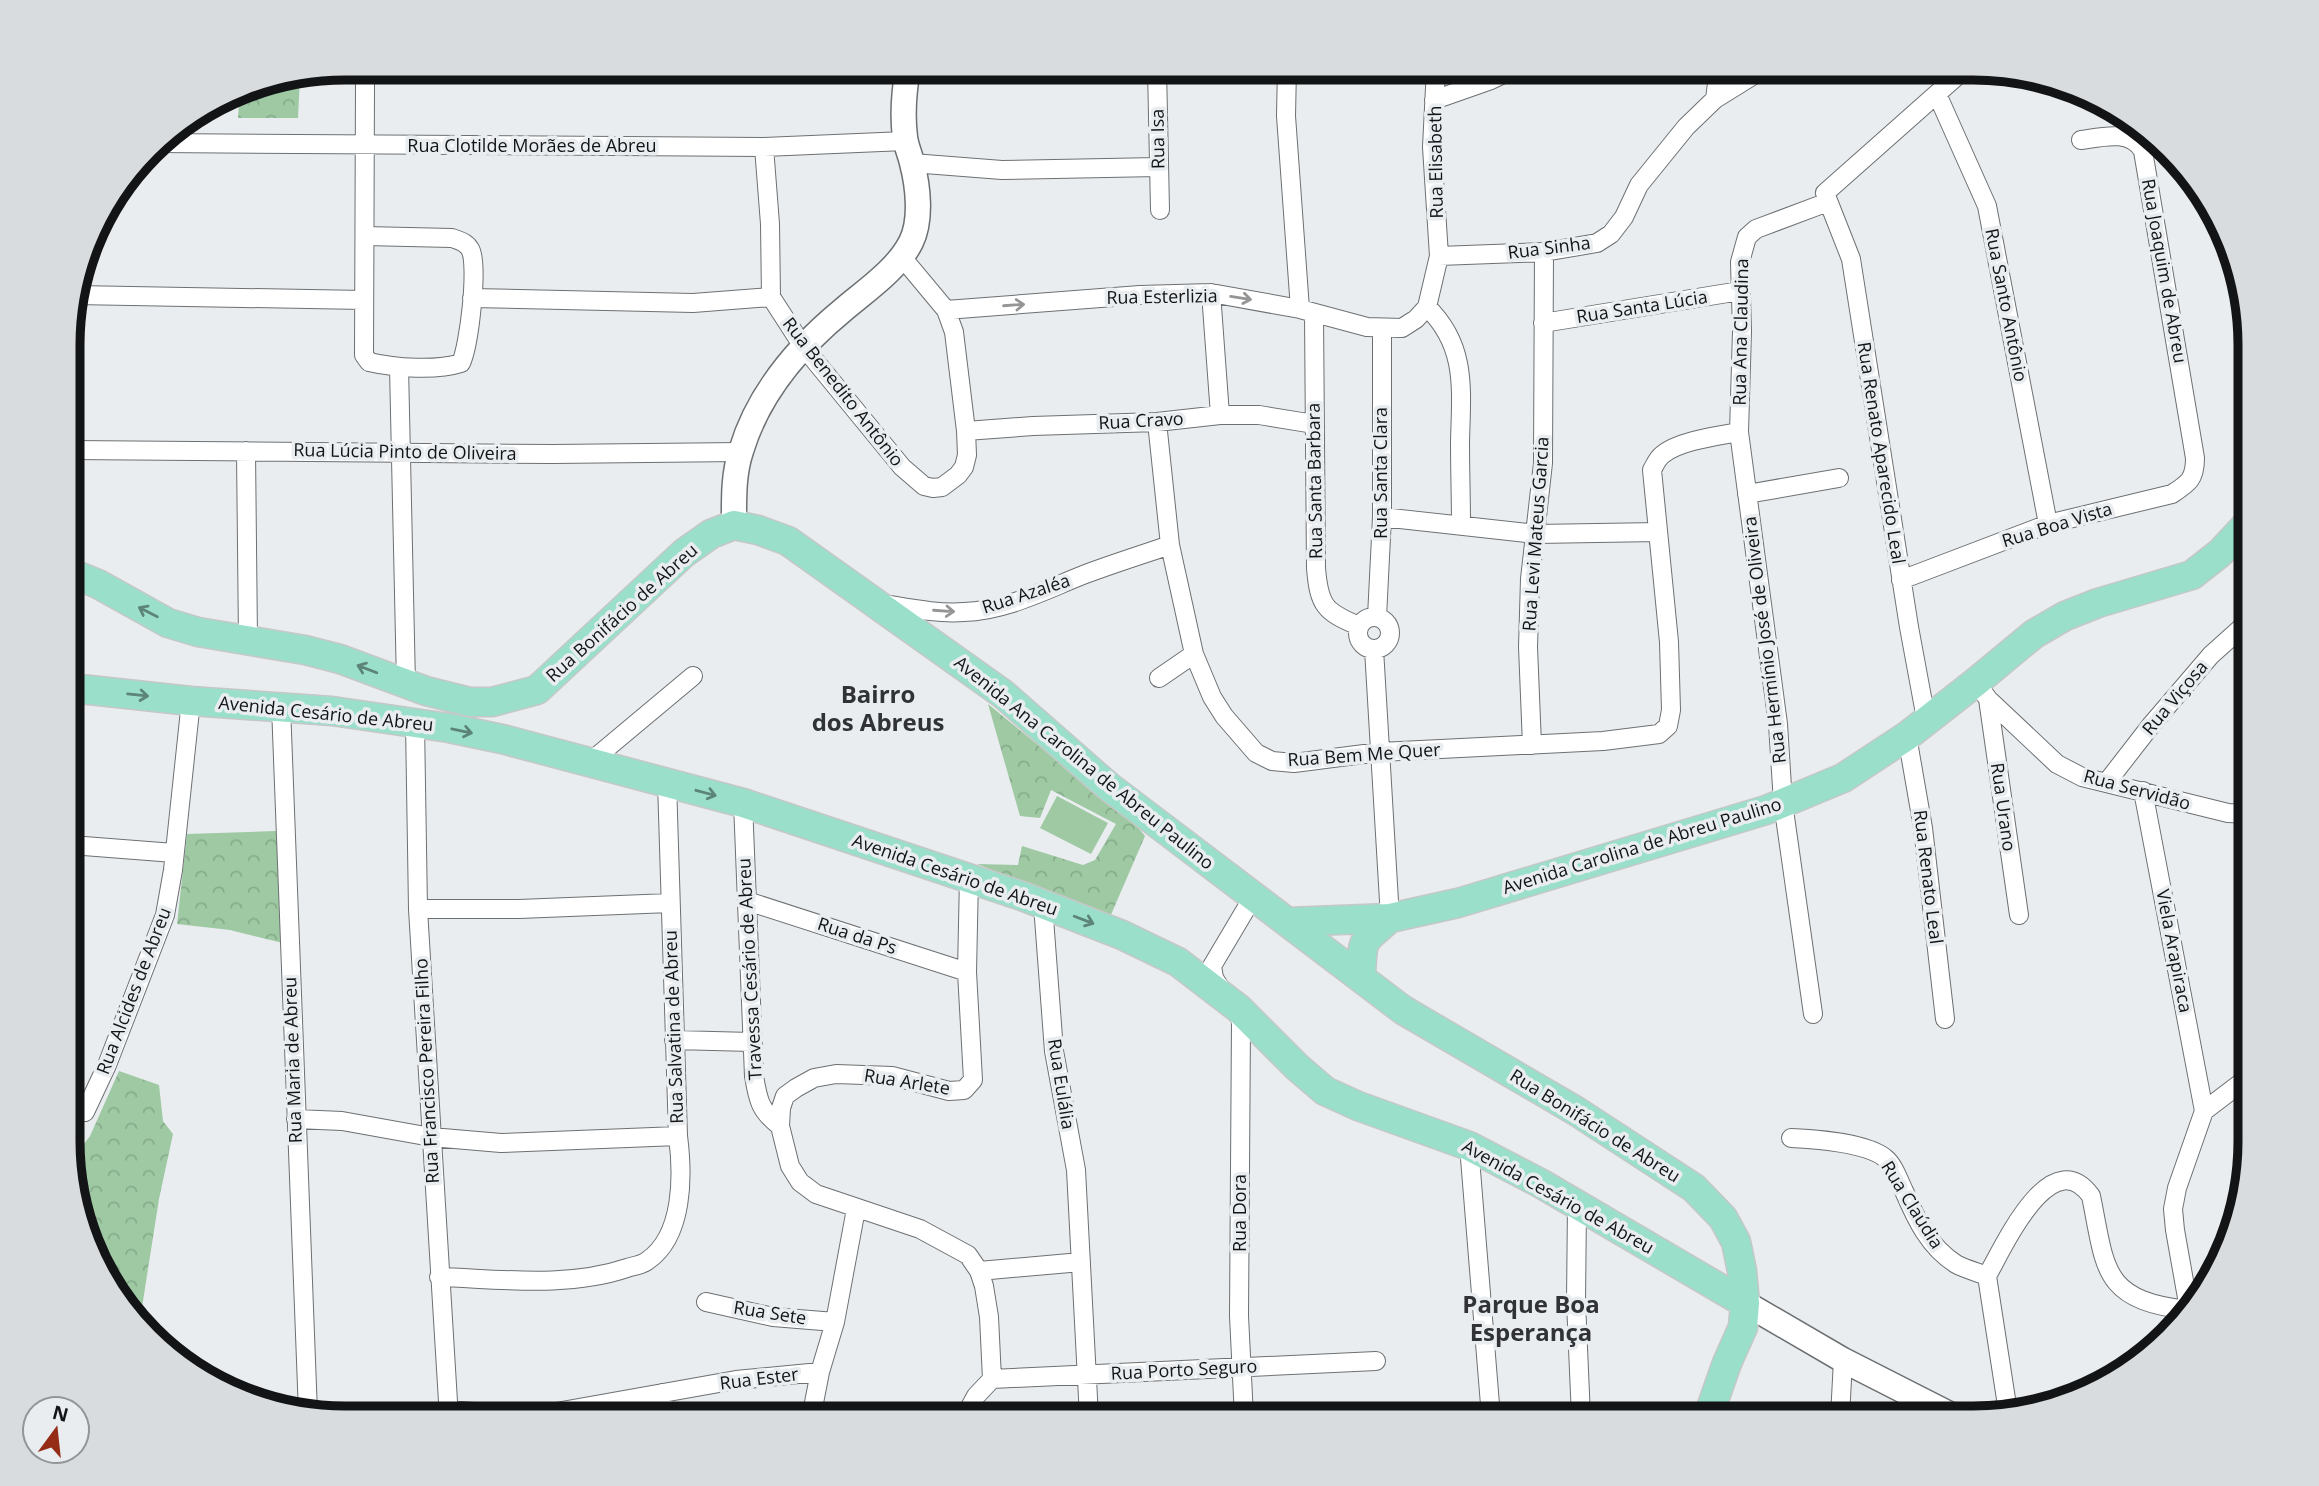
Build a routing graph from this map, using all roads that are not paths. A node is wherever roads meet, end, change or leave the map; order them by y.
1 (906, 80) edge
2 (1157, 80) edge
3 (1287, 80) edge
4 (1435, 80) edge
5 (1491, 80) edge
6 (1717, 80) edge
7 (1746, 80) edge
8 (1953, 80) edge
9 (365, 83) dead end
10 (1937, 94) junction
11 (1715, 99) junction
12 (1434, 100) junction
13 (2081, 140) dead end
14 (174, 143) edge
15 (366, 145) junction
16 (764, 147) junction
17 (909, 152) junction
18 (1158, 167) junction
19 (1827, 196) junction
20 (1160, 210) dead end
21 (365, 236) junction
22 (1544, 252) junction
23 (901, 256) junction
24 (1439, 256) junction
25 (1740, 290) junction
26 (1211, 293) junction
27 (86, 295) edge
28 (771, 297) junction
29 (472, 298) junction
30 (364, 300) junction
31 (1427, 307) junction
32 (946, 310) junction
33 (1307, 311) junction
34 (1544, 323) junction
35 (1382, 329) junction
36 (803, 345) junction
37 (399, 366) junction
38 (1220, 415) junction
39 (1157, 422) junction
40 (1314, 424) junction
41 (966, 431) junction
42 (1739, 432) junction
43 (80, 450) edge
44 (246, 451) junction
45 (401, 452) junction
46 (740, 452) junction
47 (2195, 458) joint
48 (1839, 478) dead end
49 (1747, 494) junction
50 (1382, 517) junction
51 (2048, 524) junction
52 (734, 525) junction
53 (1461, 525) junction
54 (1658, 532) junction
55 (1536, 534) junction
56 (2238, 534) edge
57 (1170, 545) junction
58 (80, 577) edge
59 (1901, 580) junction
60 (876, 603) junction
61 (1377, 617) junction
62 (1359, 626) junction
63 (2238, 631) edge
64 (248, 640) junction
65 (1374, 649) junction
66 (1194, 654) junction
67 (693, 676) dead end
68 (1159, 678) dead end
69 (406, 684) junction
70 (80, 689) edge
71 (537, 690) junction
72 (1982, 691) junction
73 (191, 701) junction
74 (281, 706) junction
75 (415, 723) junction
76 (1916, 728) junction
77 (503, 740) junction
78 (1532, 745) junction
79 (1380, 752) junction
80 (589, 763) junction
81 (667, 782) junction
82 (2107, 782) junction
83 (2143, 791) junction
84 (743, 803) junction
85 (1783, 803) junction
86 (2238, 813) edge
87 (80, 846) edge
88 (174, 853) junction
89 (969, 877) junction
90 (1253, 897) junction
91 (747, 901) junction
92 (670, 903) junction
93 (1044, 905) junction
94 (418, 909) junction
95 (2019, 915) dead end
96 (1390, 918) junction
97 (1288, 922) junction
98 (1178, 962) junction
99 (1212, 965) junction
100 (967, 972) junction
101 (1361, 976) junction
102 (1232, 1003) junction
103 (1814, 1013) dead end
104 (1945, 1019) dead end
105 (674, 1040) junction
106 (752, 1042) junction
107 (2238, 1085) edge
108 (2204, 1111) junction
109 (85, 1112) dead end
110 (296, 1119) junction
111 (779, 1126) junction
112 (678, 1136) junction
113 (432, 1137) junction
114 (1791, 1138) dead end
115 (1469, 1146) junction
116 (1577, 1205) junction
117 (856, 1209) junction
118 (1081, 1262) junction
119 (979, 1271) junction
120 (1987, 1276) junction
121 (439, 1277) junction
122 (2186, 1299) edge
123 (706, 1302) dead end
124 (1745, 1303) junction
125 (2179, 1308) edge
126 (835, 1322) junction
127 (1843, 1360) junction
128 (1376, 1361) dead end
129 (1240, 1367) junction
130 (820, 1372) junction
131 (1087, 1376) junction
132 (992, 1379) junction
133 (662, 1393) junction
134 (308, 1402) edge
135 (2007, 1403) edge
136 (448, 1406) edge
137 (590, 1406) edge
138 (663, 1406) edge
139 (813, 1406) edge
140 (971, 1406) edge
141 (1088, 1406) edge
142 (1243, 1406) edge
143 (1490, 1406) edge
144 (1580, 1406) edge
145 (1712, 1406) edge
146 (1841, 1406) edge
147 (1921, 1406) edge

1 - 17 street
2 - 18 street, Rua Isa
3 - 33 street, Rua Santa Barbara
4 - 12 street, Rua Elisabeth
5 - 12 street
6 - 11 street
7 - 11 street, Rua Sinha
8 - 10 street, Rua Ana Claudina
9 - 15 street
10 - 19 street, Rua Ana Claudina
10 - 51 street, Rua Santo Antônio
11 - 22 street, Rua Sinha
12 - 24 street, Rua Elisabeth
13 - 47 street, Rua Joaquim de Abreu
14 - 15 street, Rua Clotilde Morães de Abreu
15 - 16 street, Rua Clotilde Morães de Abreu
15 - 21 street
16 - 17 street, Rua Clotilde Morães de Abreu
16 - 28 street
17 - 18 street, Rua Clotilde Morães de Abreu
17 - 23 street
18 - 20 street, Rua Isa
19 - 25 street, Rua Ana Claudina
19 - 59 street, Rua Renato Aparecido Leal
21 - 29 street
21 - 30 street
22 - 24 street, Rua Sinha
22 - 34 street, Rua Levi Mateus Garcia
23 - 32 street
23 - 36 street
24 - 31 street
25 - 34 street, Rua Santa Lúcia
25 - 42 street, Rua Ana Claudina
32 -> 26 street, Rua Esterlizia
26 -> 33 street, Rua Esterlizia
26 - 38 street
27 - 30 street
28 - 29 street
28 - 36 street, Rua Benedito Antônio
29 - 37 street
30 - 37 street
31 - 35 street, Rua Esterlizia
31 - 53 street
32 - 41 street
33 - 35 street, Rua Esterlizia
33 - 40 street, Rua Santa Barbara
34 - 55 street, Rua Levi Mateus Garcia
35 - 50 street, Rua Santa Clara
36 - 41 street, Rua Benedito Antônio
36 - 46 street
37 - 45 street
38 - 39 street, Rua Cravo
38 - 40 street, Rua Cravo
39 - 41 street, Rua Cravo
39 - 57 street, Rua Bem Me Quer
40 - 62 street, Rua Santa Barbara
42 - 49 street, Rua Hermínio José de Oliveira
42 - 54 street
43 - 44 street, Rua Lúcia Pinto de Oliveira
44 - 45 street, Rua Lúcia Pinto de Oliveira
44 - 64 street
45 - 46 street, Rua Lúcia Pinto de Oliveira
45 - 69 street
46 - 52 street
47 - 51 street, Rua Boa Vista
48 - 49 street
49 - 85 street, Rua Hermínio José de Oliveira
50 - 53 street
50 - 61 street, Rua Santa Clara
51 - 59 street, Rua Boa Vista
52 - 60 main road, Avenida Ana Carolina de Abreu Paulino
52 - 71 main road, Rua Bonifácio de Abreu
53 - 55 street
54 - 55 street
54 - 78 street, Rua Bem Me Quer
55 - 78 street, Rua Levi Mateus Garcia
56 - 72 main road, Avenida Carolina de Abreu Paulino
60 -> 57 street, Rua Azaléa
57 - 66 street, Rua Bem Me Quer
64 -> 58 main road, Rua Bonifácio de Abreu
59 - 76 street, Rua Renato Aparecido Leal
60 - 90 main road, Avenida Ana Carolina de Abreu Paulino
61 - 62 street
61 - 65 street
62 - 65 street
63 - 82 street, Rua Viçosa
69 -> 64 main road, Rua Bonifácio de Abreu
65 - 79 street
66 - 68 street
66 - 79 street, Rua Bem Me Quer
67 - 80 street
69 - 71 main road, Rua Bonifácio de Abreu
70 -> 73 main road, Avenida Cesário de Abreu
71 - 77 main road
72 - 76 main road, Avenida Carolina de Abreu Paulino
72 - 82 street, Rua Servidão
72 - 95 street, Rua Urano
73 - 74 main road, Avenida Cesário de Abreu
73 - 88 street, Rua Alcides de Abreu
74 - 75 main road, Avenida Cesário de Abreu
74 - 110 street, Rua Maria de Abreu
75 -> 77 main road, Avenida Cesário de Abreu
75 - 94 street, Rua Francisco Pereira Filho
76 - 85 main road, Avenida Carolina de Abreu Paulino
76 - 104 street, Rua Renato Leal
77 - 80 main road, Avenida Cesário de Abreu
78 - 79 street, Rua Bem Me Quer
79 - 96 street
80 - 81 main road, Avenida Cesário de Abreu
81 -> 84 main road, Avenida Cesário de Abreu
81 - 92 street, Rua Salvatina de Abreu
82 - 83 street, Rua Servidão
83 - 86 street, Rua Servidão
83 - 108 street, Viela Arapiraca
84 - 89 main road, Avenida Cesário de Abreu
84 - 91 street, Travessa Cesário de Abreu
85 - 96 main road, Avenida Carolina de Abreu Paulino
85 - 103 street, Rua Hermínio José de Oliveira
87 - 88 street
88 - 109 street, Rua Alcides de Abreu
89 - 93 main road, Avenida Cesário de Abreu
89 - 100 street, Rua Arlete
90 - 97 main road, Avenida Ana Carolina de Abreu Paulino
90 - 99 street
91 - 100 street, Rua da Ps
91 - 106 street, Travessa Cesário de Abreu
92 - 94 street
92 - 105 street, Rua Salvatina de Abreu
93 -> 98 main road, Avenida Cesário de Abreu
93 - 118 street, Rua Eulália
94 - 113 street, Rua Francisco Pereira Filho
96 - 97 main road, Avenida Carolina de Abreu Paulino
96 - 101 main road
97 - 101 main road, Rua Bonifácio de Abreu
98 - 99 street
98 - 102 main road, Avenida Cesário de Abreu
99 - 102 street, Rua Dora
100 - 111 street, Rua Arlete
101 - 124 main road, Rua Bonifácio de Abreu
102 - 115 main road, Avenida Cesário de Abreu
102 - 129 street, Rua Dora
105 - 106 street
105 - 112 street, Rua Salvatina de Abreu
106 - 111 street, Travessa Cesário de Abreu
107 - 108 street
108 - 122 street
110 - 113 street
110 - 134 street, Rua Maria de Abreu
111 - 117 street
112 - 113 street
112 - 121 street, Rua Salvatina de Abreu
113 - 121 street, Rua Francisco Pereira Filho
114 - 120 street, Rua Claúdia
115 - 116 main road, Avenida Cesário de Abreu
115 - 143 street
116 - 124 main road, Avenida Cesário de Abreu
116 - 144 street
117 - 119 street
117 - 126 street
118 - 119 street
118 - 131 street, Rua Eulália
119 - 132 street
120 - 125 street
120 - 135 street
121 - 136 street, Rua Francisco Pereira Filho
123 - 126 street, Rua Sete
124 - 127 street
124 - 145 main road, Rua Bonifácio de Abreu
126 - 130 street
127 - 146 street
127 - 147 street
128 - 129 street, Rua Porto Seguro
129 - 131 street, Rua Porto Seguro
129 - 142 street, Rua Dora
130 - 133 street, Rua Ester
130 - 139 street
131 - 132 street, Rua Porto Seguro
131 - 141 street, Rua Eulália
132 - 140 street
133 - 137 street, Rua Ester
133 - 138 street

